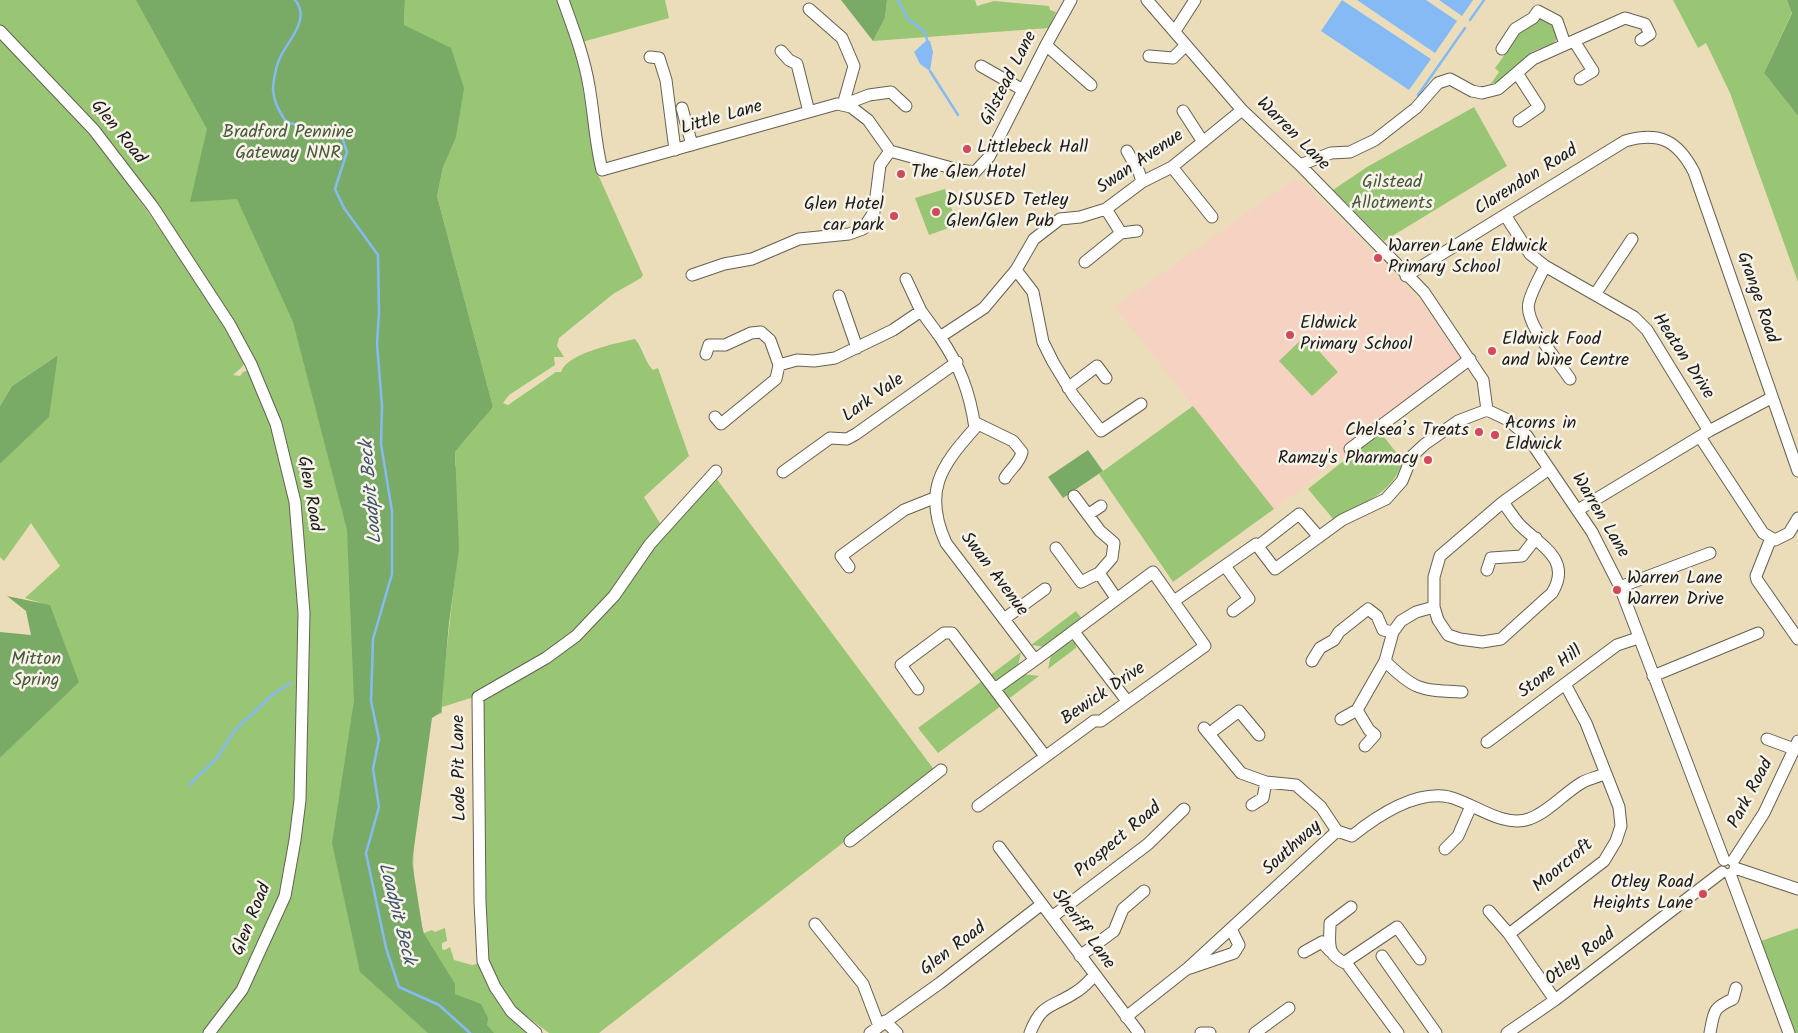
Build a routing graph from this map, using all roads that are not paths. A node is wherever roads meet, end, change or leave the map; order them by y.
1 (563, 0) edge
2 (1071, 0) edge
3 (1147, 0) edge
4 (1195, 0) edge
5 (809, 8) dead end
6 (0, 31) edge
7 (1175, 31) junction
8 (1641, 40) dead end
9 (1569, 42) junction
10 (1046, 45) junction
11 (1186, 46) junction
12 (1502, 49) dead end
13 (782, 51) dead end
14 (1149, 56) dead end
15 (650, 57) dead end
16 (981, 66) dead end
17 (1517, 73) junction
18 (1580, 79) dead end
19 (1091, 85) dead end
20 (1023, 90) junction
21 (847, 106) junction
22 (906, 106) dead end
23 (682, 108) dead end
24 (1242, 110) junction
25 (1182, 111) dead end
26 (808, 112) junction
27 (1519, 121) dead end
28 (1203, 142) junction
29 (1671, 142) joint
30 (692, 145) junction
31 (676, 150) junction
32 (890, 151) junction
33 (1127, 151) dead end
34 (1300, 165) junction
35 (1172, 167) junction
36 (1142, 182) junction
37 (1106, 210) junction
38 (1505, 215) junction
39 (1212, 217) dead end
40 (1137, 231) dead end
41 (1121, 232) junction
42 (1632, 239) dead end
43 (1085, 262) dead end
44 (1545, 266) junction
45 (1016, 270) junction
46 (692, 275) dead end
47 (1406, 276) junction
48 (906, 279) dead end
49 (1596, 293) junction
50 (840, 296) dead end
51 (921, 311) junction
52 (940, 337) junction
53 (706, 347) dead end
54 (857, 348) junction
55 (1470, 359) junction
56 (957, 362) junction
57 (779, 365) junction
58 (1106, 378) dead end
59 (1570, 379) dead end
60 (1068, 388) junction
61 (1771, 398) junction
62 (1141, 404) dead end
63 (1487, 410) junction
64 (716, 417) dead end
65 (974, 422) junction
66 (1704, 434) junction
67 (1350, 449) dead end
68 (1549, 469) junction
69 (716, 471) dead end
70 (783, 472) dead end
71 (1798, 472) edge
72 (1005, 478) dead end
73 (1074, 496) dead end
74 (934, 498) junction
75 (1503, 502) junction
76 (1101, 506) dead end
77 (1578, 510) junction
78 (1089, 514) junction
79 (1798, 518) edge
80 (1319, 537) junction
81 (1536, 538) junction
82 (1771, 538) junction
83 (1258, 546) junction
84 (1056, 548) dead end
85 (1710, 552) dead end
86 (1225, 566) junction
87 (849, 567) dead end
88 (1487, 570) dead end
89 (1099, 573) junction
90 (1620, 587) junction
91 (1045, 589) dead end
92 (1116, 598) junction
93 (1174, 601) junction
94 (1434, 607) junction
95 (1233, 611) dead end
96 (1004, 619) junction
97 (1074, 632) junction
98 (1393, 632) junction
99 (1758, 633) dead end
100 (1638, 638) junction
101 (1798, 639) edge
102 (1035, 660) junction
103 (1312, 661) dead end
104 (1385, 661) junction
105 (1654, 676) junction
106 (1565, 684) junction
107 (996, 688) junction
108 (918, 689) dead end
109 (1462, 692) dead end
110 (1127, 702) junction
111 (1357, 710) junction
112 (1341, 718) dead end
113 (1259, 735) dead end
114 (1767, 739) dead end
115 (1487, 742) dead end
116 (1796, 745) edge
117 (1365, 746) dead end
118 (1045, 756) junction
119 (941, 770) dead end
120 (1604, 774) junction
121 (1266, 782) junction
122 (1252, 805) dead end
123 (978, 806) dead end
124 (1471, 806) junction
125 (1184, 809) dead end
126 (1337, 831) junction
127 (850, 840) dead end
128 (999, 847) dead end
129 (1445, 849) dead end
130 (1729, 867) junction
131 (1798, 889) edge
132 (1144, 891) dead end
133 (1042, 904) junction
134 (1351, 907) dead end
135 (1489, 911) dead end
136 (1052, 917) junction
137 (815, 924) dead end
138 (1231, 929) junction
139 (1508, 934) junction
140 (1330, 951) junction
141 (1304, 952) dead end
142 (1080, 956) junction
143 (1382, 956) dead end
144 (1420, 959) dead end
145 (1347, 964) junction
146 (1188, 968) junction
147 (1094, 976) junction
148 (1736, 998) dead end
149 (1554, 1000) junction
150 (1289, 1008) dead end
151 (1126, 1017) junction
152 (878, 1027) edge
153 (1510, 1032) edge
154 (209, 1033) edge
155 (536, 1033) edge
156 (897, 1033) edge
157 (1030, 1033) edge
158 (1139, 1033) edge
159 (1201, 1033) edge
160 (1210, 1033) edge
161 (1255, 1033) edge
162 (1398, 1033) edge
163 (1436, 1033) edge
164 (1710, 1033) edge
165 (1789, 1033) edge

1 - 31 street, Little Lane
2 - 10 street, Gilstead Lane
3 - 7 street, Warren Lane
4 - 7 street
5 - 21 street
6 - 154 street, Glen Road
7 - 11 street, Warren Lane
8 - 9 street
9 - 12 street
9 - 17 street
9 - 18 street
10 - 19 street
10 - 20 street, Gilstead Lane
11 - 14 street
11 - 24 street, Warren Lane
13 - 26 street
15 - 31 street
16 - 20 street
17 - 27 street
17 - 34 street
20 - 32 street, Gilstead Lane
21 - 22 street, Little Lane
21 - 26 street, Little Lane
21 - 32 street
23 - 30 street
24 - 28 street, Swan Avenue
24 - 34 street, Warren Lane
25 - 28 street
26 - 30 street, Little Lane
28 - 35 street, Swan Avenue
29 - 38 street, Clarendon Road
29 - 61 street, Grange Road
30 - 31 street, Little Lane
32 - 46 street
33 - 36 street
34 - 47 street, Warren Lane
35 - 36 street, Swan Avenue
35 - 39 street
36 - 37 street, Swan Avenue
37 - 41 street
37 - 45 street, Swan Avenue
38 - 44 street, Heaton Drive
38 - 47 street, Clarendon Road
40 - 41 street
41 - 43 street
42 - 49 street
44 - 49 street, Heaton Drive
44 - 59 street
45 - 52 street, Swan Avenue
45 - 60 street
47 - 55 street, Warren Lane
48 - 51 street
49 - 66 street, Heaton Drive
50 - 54 street
51 - 52 street
51 - 54 street
52 - 56 street
53 - 57 street
54 - 57 street
55 - 63 street, Warren Lane
55 - 67 street
56 - 65 street
56 - 70 street, Lark Vale
57 - 64 street
58 - 60 street
60 - 62 street
61 - 66 street
61 - 71 street, Grange Road
63 - 68 street, Warren Lane
63 - 80 street
65 - 72 street
65 - 74 street, Swan Avenue
66 - 77 street
66 - 82 street
68 - 75 street
68 - 77 street, Warren Lane
69 - 155 street, Lode Pit Lane
73 - 78 street
74 - 87 street
74 - 96 street, Swan Avenue
75 - 81 street
75 - 94 street
76 - 78 street
77 - 90 street, Warren Lane
78 - 89 street
79 - 82 street
80 - 83 street
80 - 83 street
81 - 88 street
81 - 94 street
82 - 101 street
83 - 86 street
84 - 89 street
85 - 90 street
86 - 93 street
86 - 95 street
89 - 92 street
90 - 100 street, Warren Lane
91 - 96 street
92 - 93 street
92 - 97 street
93 - 110 street, Bewick Drive
94 - 98 street
96 - 102 street, Swan Avenue
97 - 102 street
97 - 110 street
98 - 103 street
98 - 104 street
99 - 105 street
100 - 105 street, Warren Lane
100 - 106 street, Stone Hill
102 - 107 street
104 - 109 street
104 - 111 street
105 - 130 street, Warren Lane
106 - 115 street, Stone Hill
106 - 120 street, Moorcroft
107 - 108 street
107 - 118 street
110 - 118 street, Bewick Drive
111 - 112 street
111 - 117 street
113 - 121 street
114 - 116 street
116 - 130 street, Park Road
118 - 123 street, Bewick Drive
119 - 127 street
120 - 124 street, Southway
120 - 139 street, Moorcroft
121 - 122 street
121 - 126 street
124 - 126 street, Southway
124 - 129 street
125 - 136 street, Prospect Road
126 - 138 street, Southway
128 - 133 street, Sheriff Lane
130 - 131 street
130 - 149 street, Otley Road
130 - 165 street, Warren Lane
132 - 142 street
133 - 136 street, Sheriff Lane
133 - 152 street, Glen Road
134 - 140 street
135 - 139 street
136 - 142 street, Sheriff Lane
137 - 152 street
138 - 146 street, Southway
138 - 146 street, Southway
139 - 149 street
140 - 141 street
140 - 145 street
142 - 147 street, Sheriff Lane
143 - 163 street
144 - 145 street
145 - 162 street
146 - 151 street, Southway
147 - 151 street, Sheriff Lane
147 - 157 street
148 - 164 street
149 - 153 street, Otley Road
150 - 161 street
151 - 158 street, Sheriff Lane
152 - 156 street
159 - 160 street

